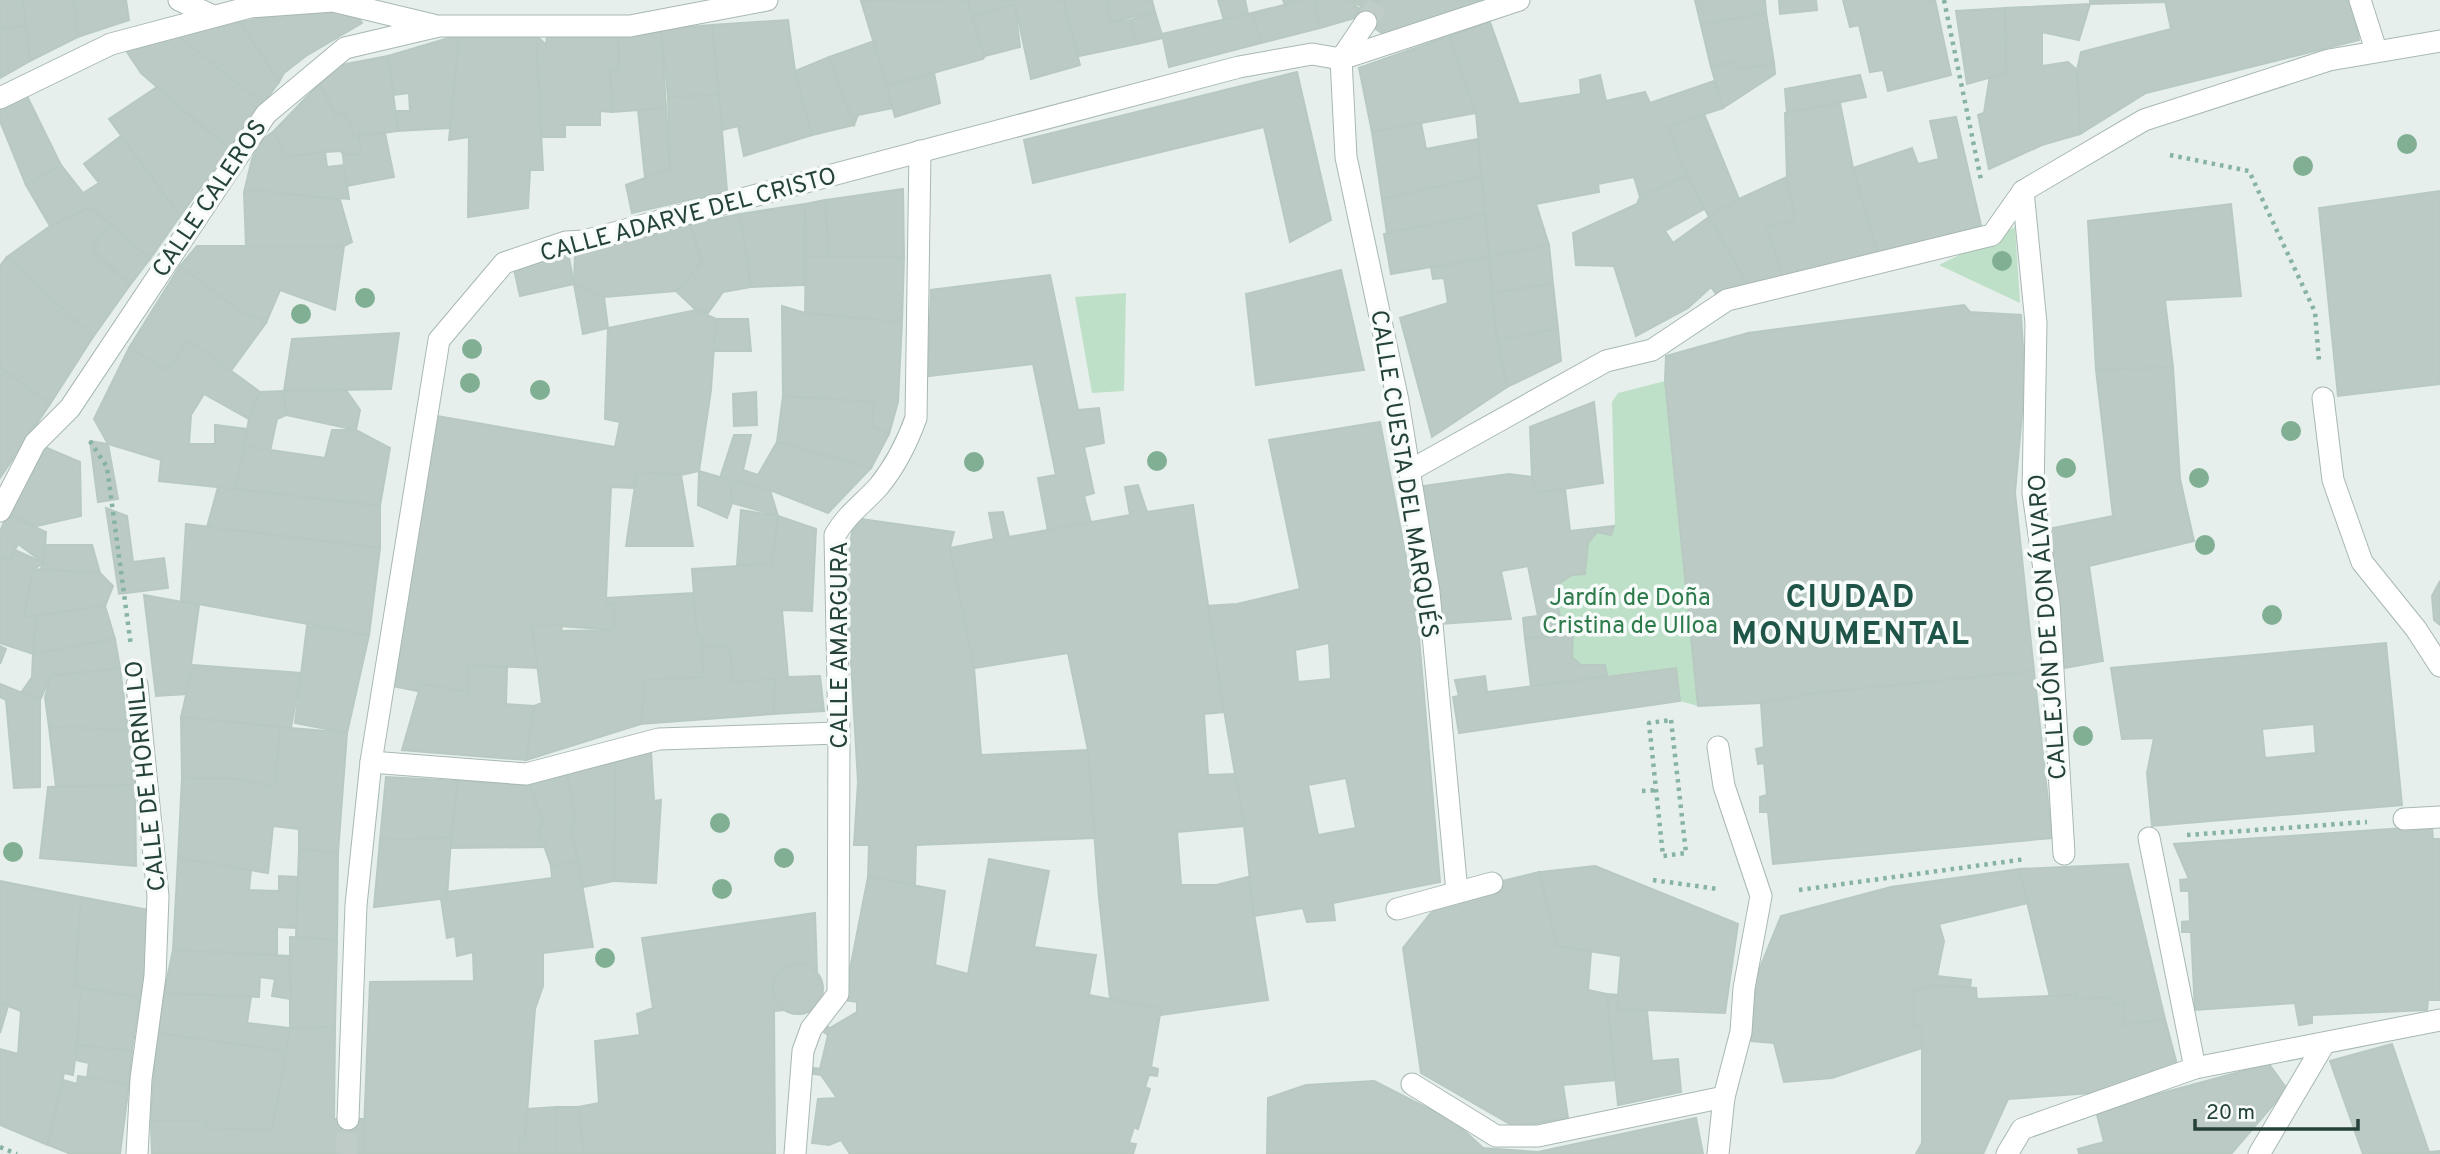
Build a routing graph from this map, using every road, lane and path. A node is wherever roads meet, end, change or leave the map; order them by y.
1 (180, 0) edge
2 (766, 0) edge
3 (1519, 0) edge
4 (1944, 0) edge
5 (2360, 0) edge
6 (213, 16) junction
7 (1366, 22) tunnel mouth
8 (439, 26) junction
9 (2440, 41) edge
10 (2376, 50) junction
11 (1341, 59) junction
12 (0, 98) edge
13 (2144, 120) junction
14 (920, 151) junction
15 (2023, 191) junction
16 (1992, 235) junction
17 (2323, 398) joint
18 (70, 408) junction
19 (1409, 471) junction
20 (0, 511) edge
21 (2440, 666) edge
22 (137, 685) joint
23 (839, 733) junction
24 (1718, 747) dead end
25 (371, 762) junction
26 (1642, 790) dead end
27 (1656, 790) junction
28 (2440, 817) edge
29 (2404, 819) dead end
30 (2149, 838) dead end
31 (2064, 854) dead end
32 (1653, 880) dead end
33 (1492, 883) dead end
34 (1457, 892) junction
35 (1761, 896) junction
36 (1397, 909) dead end
37 (2440, 1020) edge
38 (2324, 1044) junction
39 (2195, 1068) junction
40 (1412, 1084) dead end
41 (1724, 1097) junction
42 (348, 1119) tunnel mouth
43 (0, 1147) edge
44 (17, 1154) edge
45 (137, 1154) edge
46 (795, 1154) edge
47 (1718, 1154) edge
48 (2007, 1154) edge
49 (2259, 1154) edge

1 - 6 street
2 - 8 street, CALLE CALEROS
3 - 11 street
4 - 16 path
5 - 10 street
6 - 8 street
6 - 12 street
7 - 11 street
8 - 18 street, CALLE CALEROS
9 - 10 street
10 - 13 street
11 - 14 street, CALLE ADARVE DEL CRISTO
11 - 19 street, CALLE CUESTA DEL MARQUÉS
13 - 15 street
13 - 17 path
14 - 23 street, CALLE AMARGURA
14 - 25 street, CALLE ADARVE DEL CRISTO
15 - 16 street
15 - 31 street, CALLEJÓN DE DON ÁLVARO
16 - 19 street
17 - 21 street
18 - 20 street, CALLE CALEROS
18 - 22 path, CALLE DE HORNILLO
19 - 34 street, CALLE CUESTA DEL MARQUÉS
22 - 45 street, CALLE DE HORNILLO
23 - 25 street
23 - 46 street, CALLE AMARGURA
24 - 35 street
25 - 42 street, CALLE ADARVE DEL CRISTO
26 - 27 path
27 - 27 path
28 - 29 street
30 - 39 street
32 - 35 path
33 - 34 street
34 - 36 street
35 - 41 street
37 - 38 street
38 - 39 street
38 - 49 street
39 - 48 street
40 - 41 street
41 - 47 street
43 - 44 path

